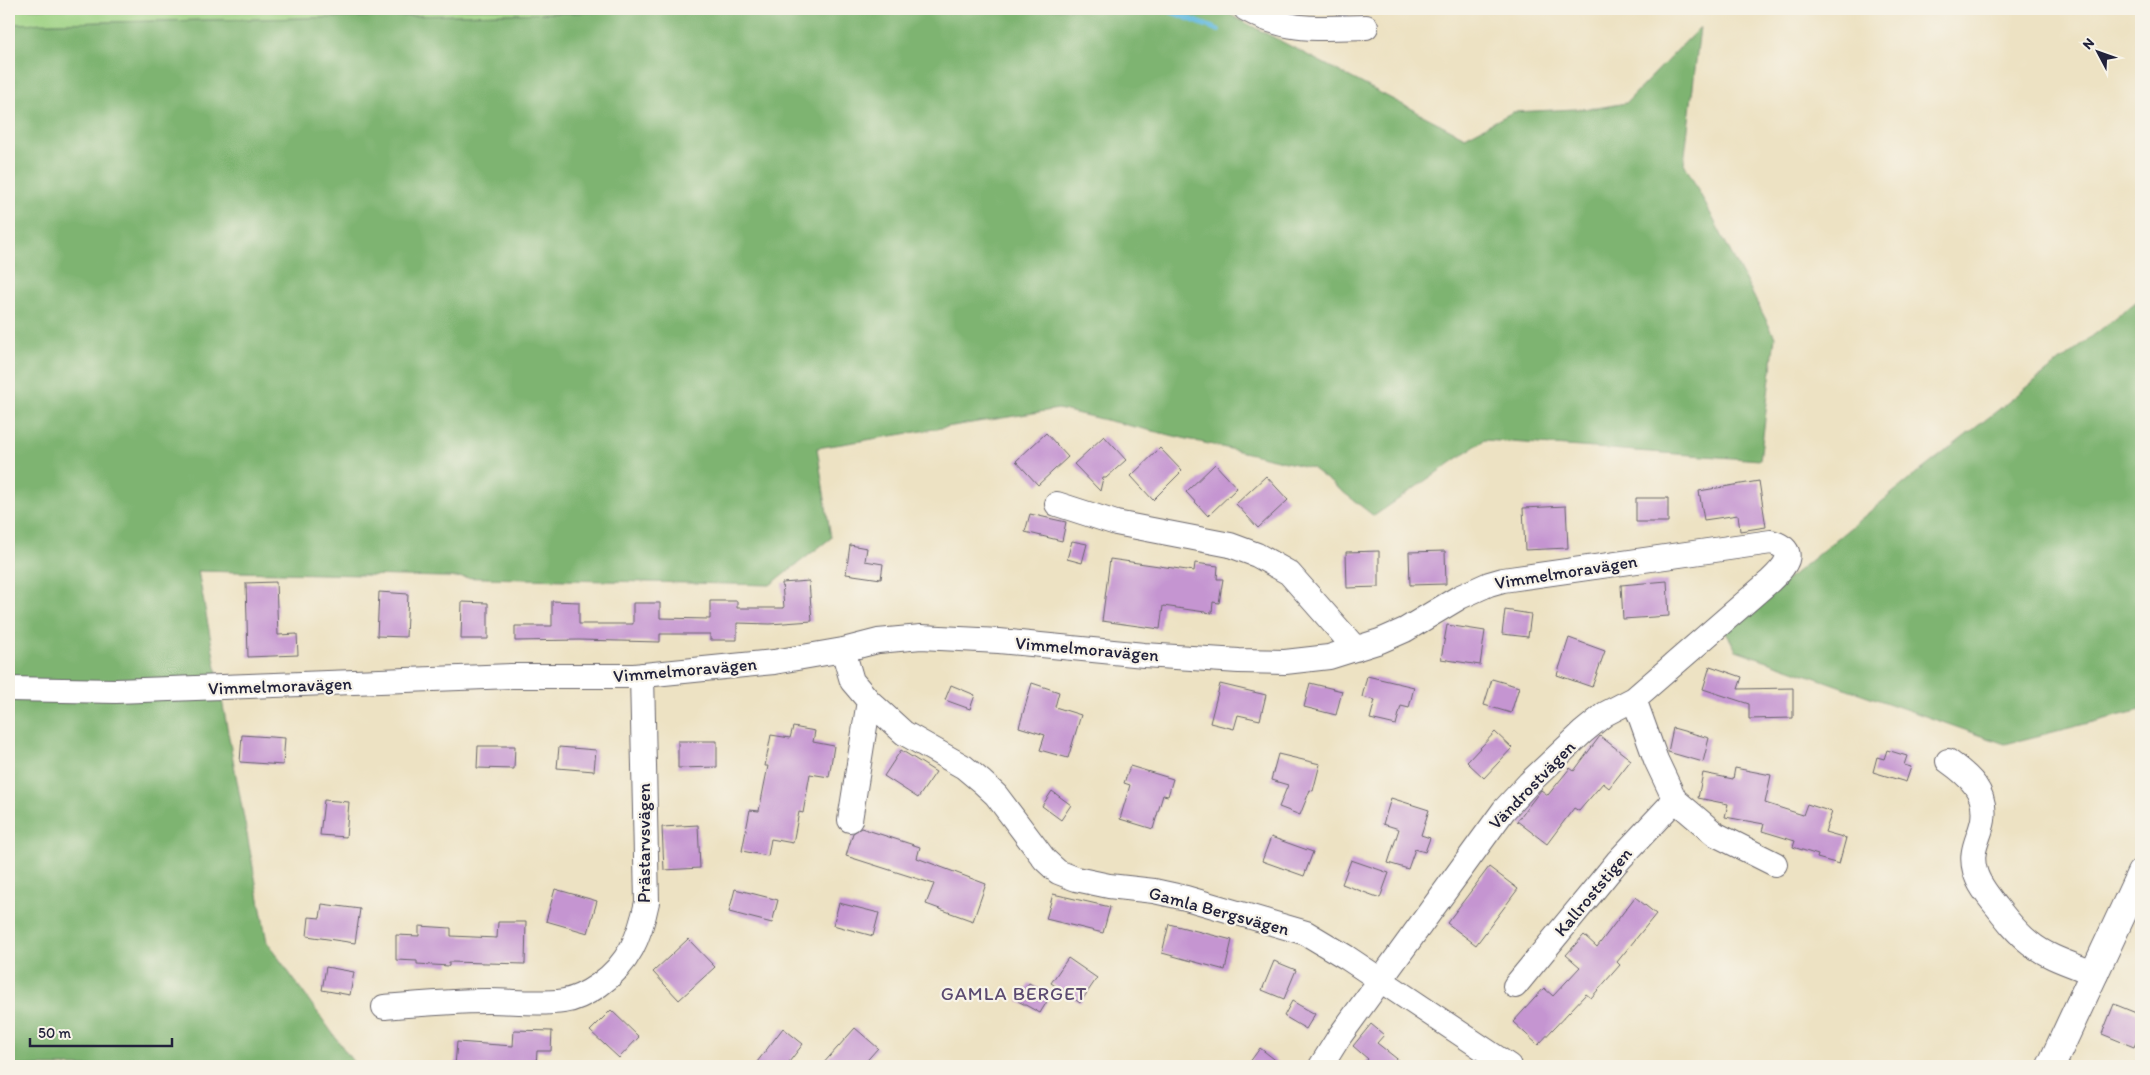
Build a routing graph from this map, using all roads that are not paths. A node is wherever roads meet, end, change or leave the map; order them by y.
1 (1246, 9) edge
2 (1366, 27) dead end
3 (1057, 504) dead end
4 (1787, 551) joint
5 (1356, 649) junction
6 (843, 650) junction
7 (642, 675) junction
8 (9, 689) edge
9 (1634, 699) junction
10 (869, 701) junction
11 (1948, 762) dead end
12 (1675, 800) junction
13 (850, 820) dead end
14 (1776, 864) dead end
15 (2139, 882) edge
16 (2096, 974) junction
17 (1380, 982) junction
18 (1516, 986) dead end
19 (384, 1007) dead end
20 (1321, 1066) edge
21 (1506, 1066) edge
22 (2052, 1066) edge

1 - 2 street
3 - 5 street
4 - 5 street, Vimmelmoravägen
4 - 9 street, Vändrostvägen
5 - 6 street, Vimmelmoravägen
6 - 7 street, Vimmelmoravägen
6 - 10 street, Gamla Bergsvägen
7 - 8 street, Vimmelmoravägen
7 - 19 street, Prästarvsvägen
9 - 12 street
9 - 17 street, Vändrostvägen
10 - 13 street
10 - 17 street, Gamla Bergsvägen
11 - 16 street
12 - 14 street
12 - 18 street, Kallroststigen
15 - 16 main road
16 - 22 main road
17 - 20 street, Vändrostvägen
17 - 21 street, Gamla Bergsvägen

